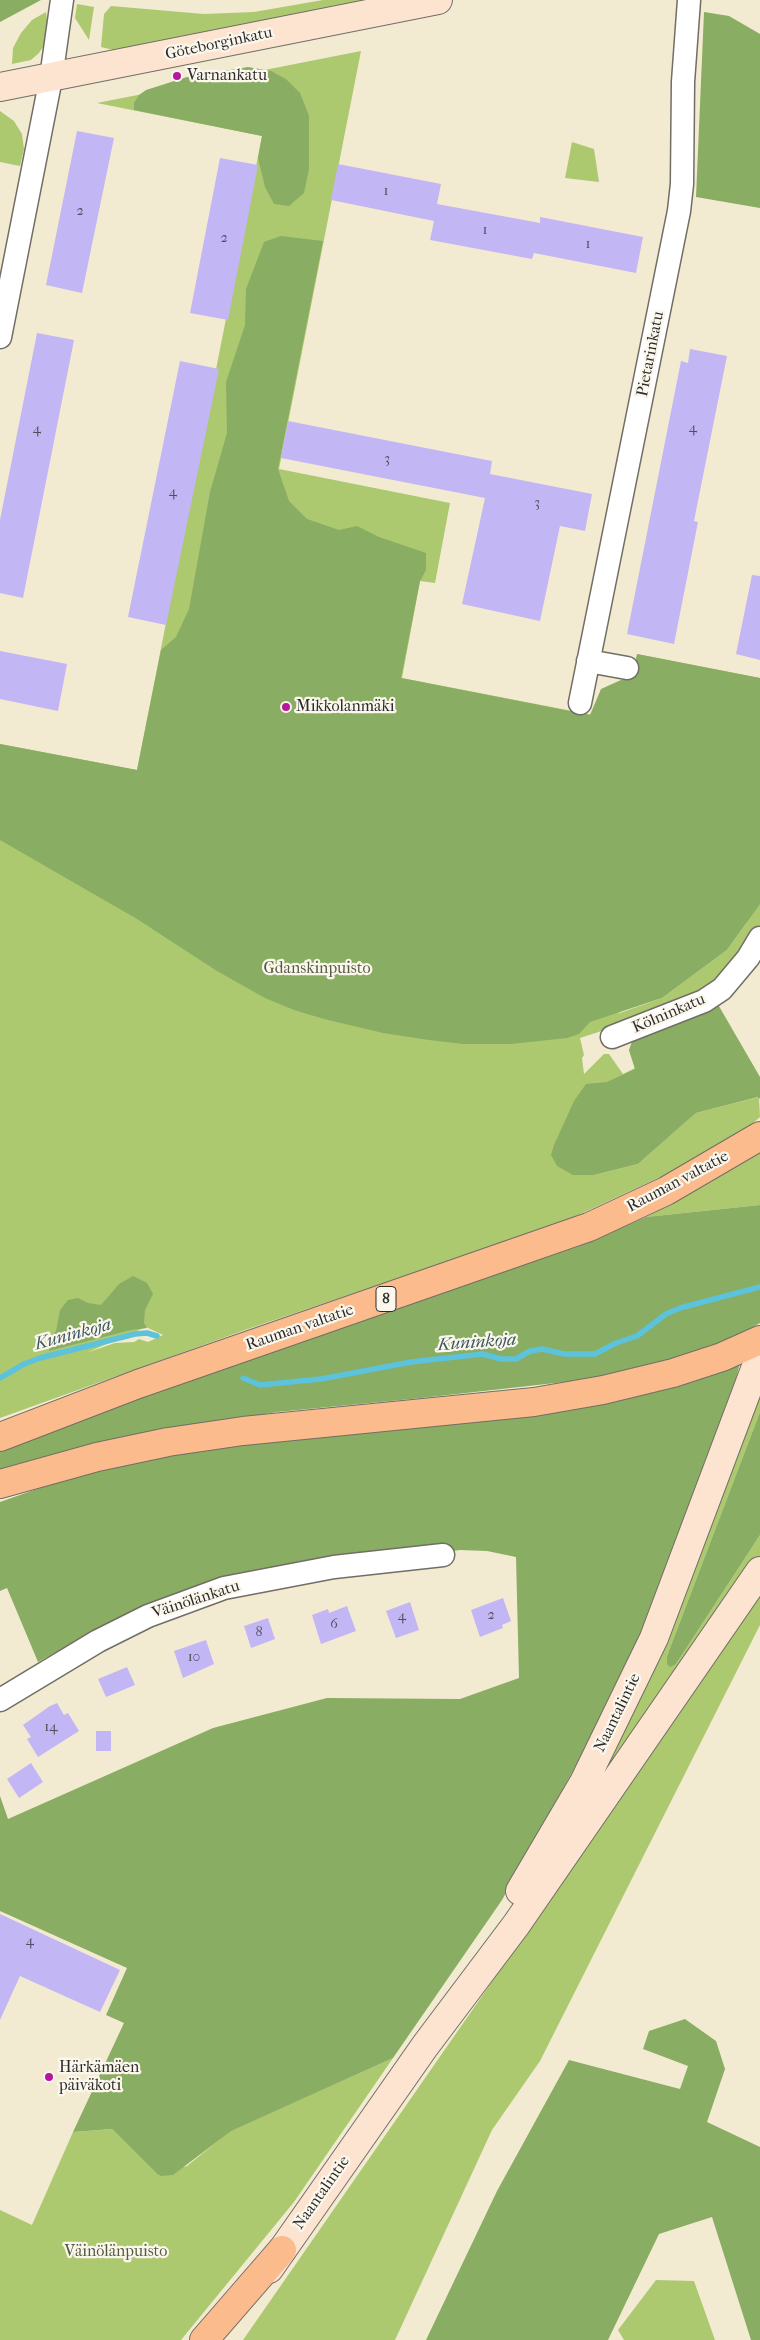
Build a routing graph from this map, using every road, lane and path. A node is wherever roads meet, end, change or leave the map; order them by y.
1 (62, 0) edge
2 (438, 0) edge
3 (689, 0) edge
4 (51, 78) junction
5 (0, 86) edge
6 (0, 336) edge
7 (588, 661) junction
8 (627, 668) dead end
9 (580, 703) dead end
10 (760, 938) edge
11 (612, 1037) dead end
12 (760, 1136) edge
13 (760, 1340) edge
14 (760, 1356) edge
15 (0, 1437) edge
16 (0, 1484) edge
17 (443, 1555) dead end
18 (760, 1571) edge
19 (0, 1700) edge
20 (425, 2046) junction
21 (282, 2250) junction
22 (204, 2340) edge
23 (220, 2340) edge

1 - 4 street
2 - 4 main road, Göteborginkatu
3 - 7 street, Pietarinkatu
4 - 5 main road, Göteborginkatu
4 - 6 street
7 - 8 street
7 - 9 street, Pietarinkatu
10 - 11 street, Kölninkatu
12 - 15 main road, Rauman valtatie / 8
13 - 16 main road
14 - 20 main road, Naantalintie
17 - 19 street, Väinölänkatu
18 - 20 main road, Naantalintie
20 - 21 main road, Naantalintie
21 - 22 main road
21 - 23 main road, Naantalintie

